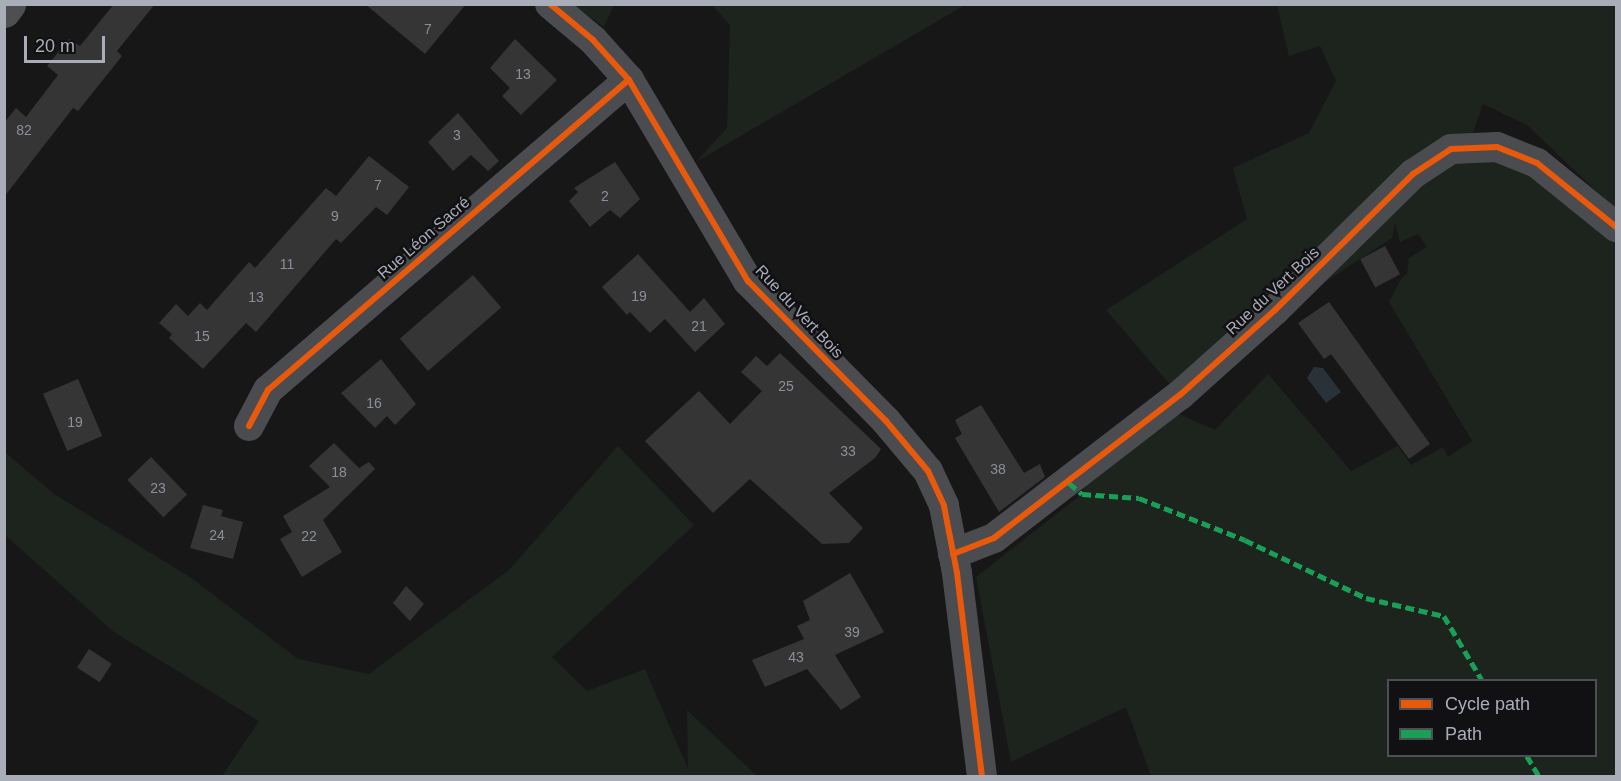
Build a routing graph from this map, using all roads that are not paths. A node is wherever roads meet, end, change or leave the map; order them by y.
1 (9, 4) edge
2 (550, 4) edge
3 (4, 10) edge
4 (629, 80) junction
5 (1617, 227) edge
6 (249, 426) dead end
7 (953, 554) junction
8 (982, 777) edge

1 - 3 main road
2 - 4 street, Rue du Vert Bois
4 - 6 street, Rue Léon Sacré
4 - 7 street, Rue du Vert Bois
5 - 7 street, Rue du Vert Bois
7 - 8 street, Rue du Vert Bois

